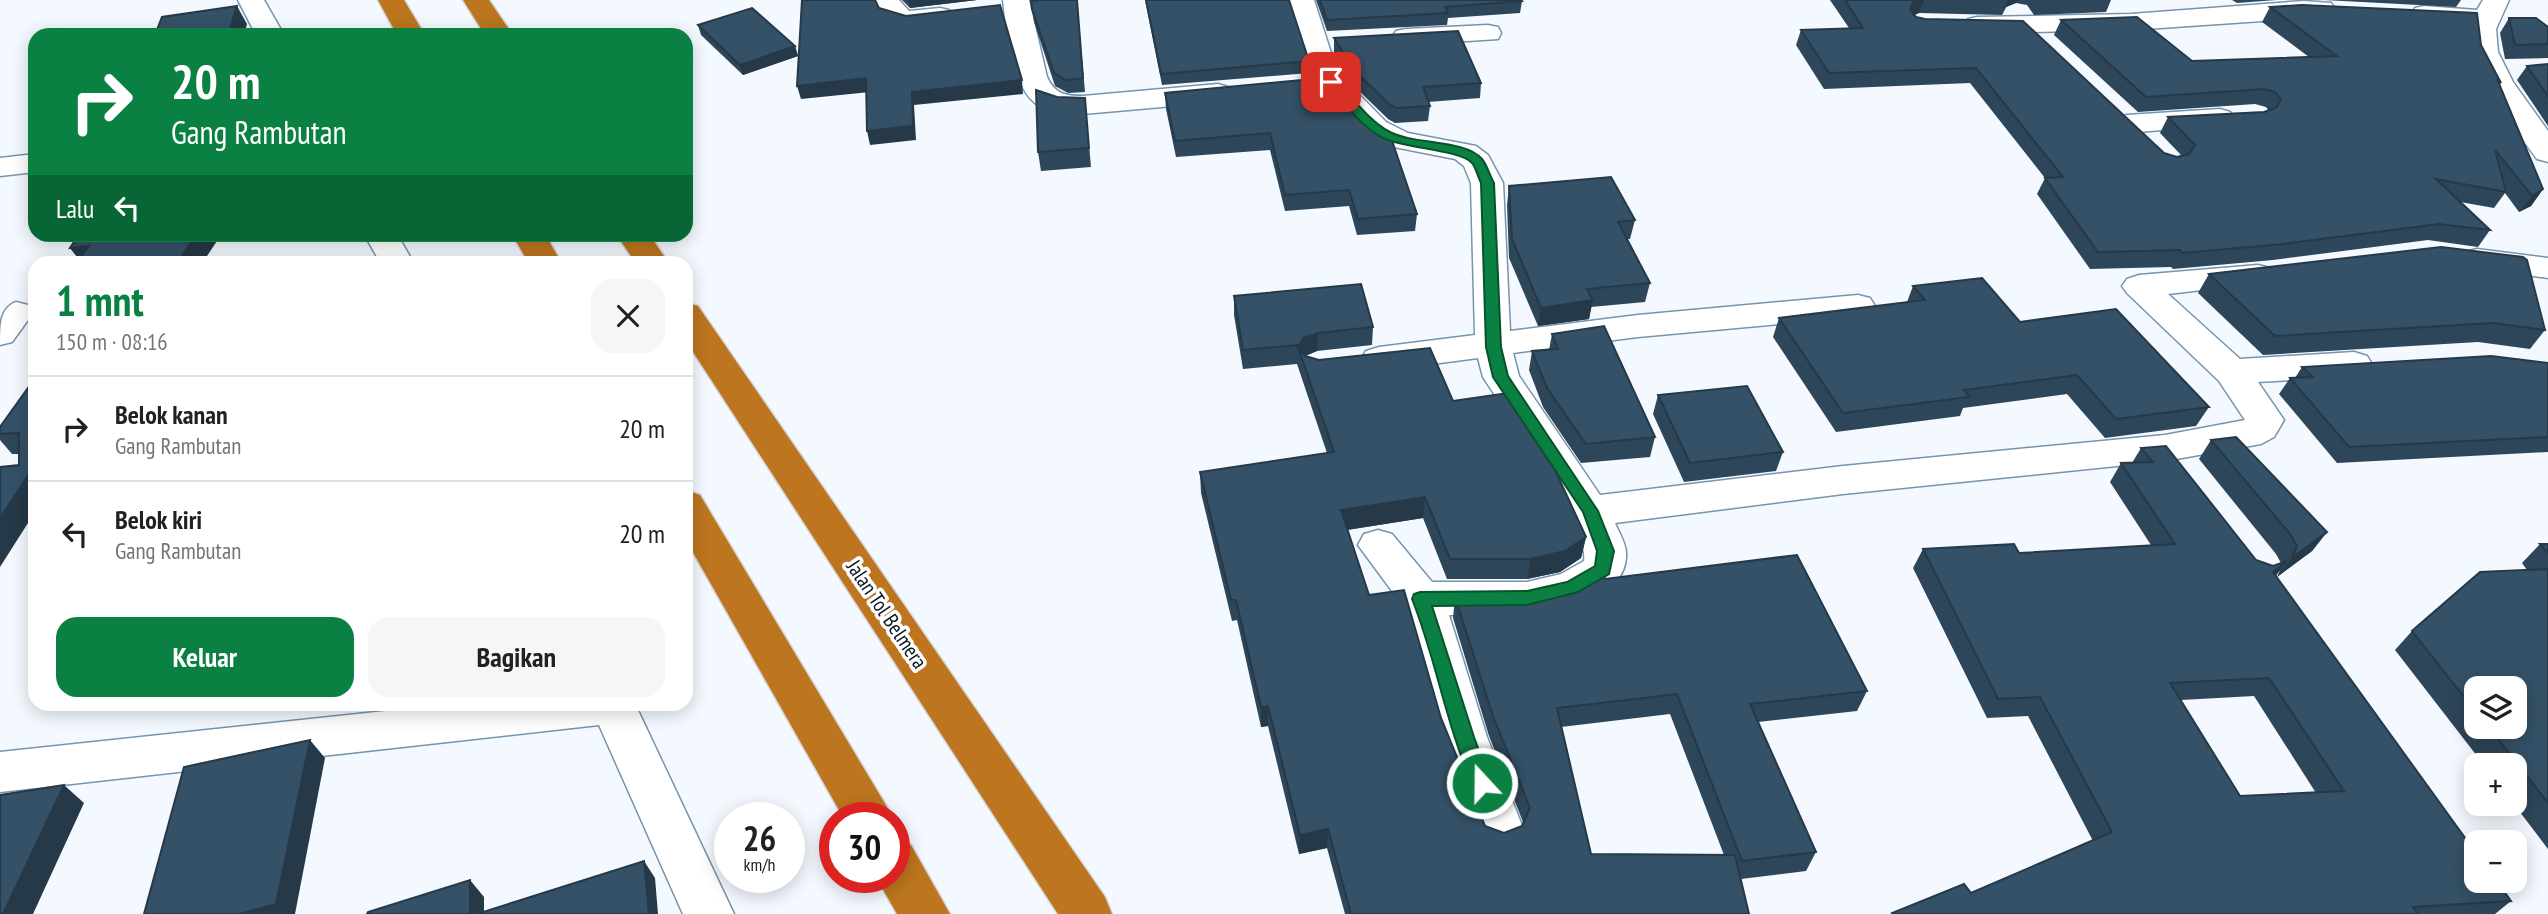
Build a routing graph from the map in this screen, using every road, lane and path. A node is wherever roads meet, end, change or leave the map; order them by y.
1 (251, 0) edge
2 (391, 0) edge
3 (475, 0) edge
4 (886, 0) edge
5 (1301, 0) edge
6 (2007, 0) edge
7 (2289, 4) edge
8 (1007, 6) edge
9 (2491, 9) edge
10 (2347, 10) edge
11 (2402, 13) edge
12 (1947, 24) edge
13 (2025, 26) junction
14 (267, 28) edge
15 (407, 28) edge
16 (494, 28) edge
17 (1488, 33) dead end
18 (1381, 39) edge
19 (2053, 52) edge
20 (1249, 90) edge
21 (2242, 117) edge
22 (2159, 152) edge
23 (2548, 153) edge
24 (28, 164) edge
25 (0, 167) edge
26 (2442, 254) edge
27 (2548, 268) edge
28 (2286, 272) edge
29 (1858, 306) edge
30 (693, 324) edge
31 (1493, 347) junction
32 (1345, 363) edge
33 (2383, 363) edge
34 (2232, 372) junction
35 (2165, 448) junction
36 (2190, 480) edge
37 (1590, 511) junction
38 (693, 517) edge
39 (1378, 545) dead end
40 (1420, 599) junction
41 (550, 711) edge
42 (616, 711) edge
43 (0, 772) edge
44 (860, 802) edge
45 (1499, 828) edge
46 (910, 888) edge
47 (709, 914) edge
48 (925, 914) edge
49 (1087, 914) edge

1 - 14 street
2 - 15 highway
3 - 16 highway
4 - 8 street
5 - 31 street
6 - 13 street
7 - 10 street
7 - 13 street
8 - 20 street
9 - 11 street
9 - 23 street
12 - 13 street
13 - 19 street
17 - 18 street
21 - 22 street
24 - 25 street
26 - 27 street
28 - 34 street
29 - 31 street
30 - 49 highway, Jalan Tol Belmera
31 - 32 street
31 - 37 street
33 - 34 street
34 - 35 street
35 - 36 street
35 - 37 street
37 - 40 street
38 - 44 highway
39 - 40 street
40 - 45 street
41 - 43 street
42 - 47 street
46 - 48 highway

